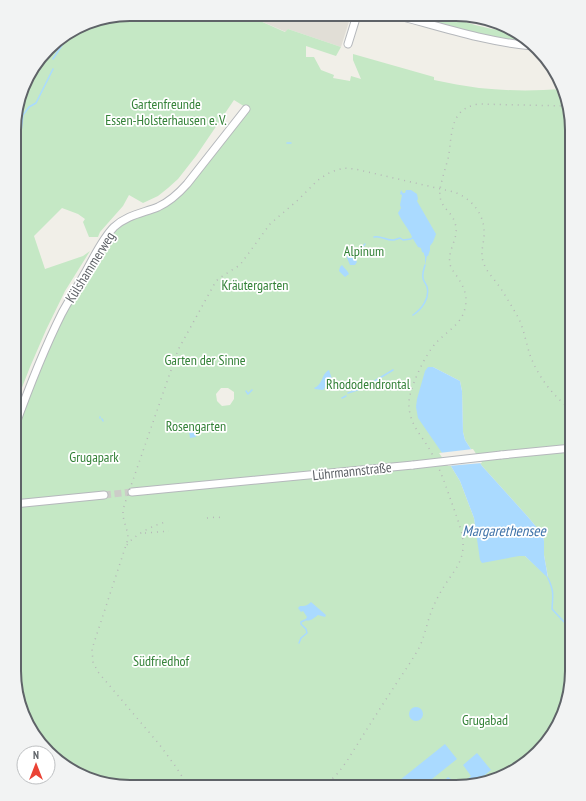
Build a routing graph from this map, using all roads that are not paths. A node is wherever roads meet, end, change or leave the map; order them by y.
1 (355, 21) edge
2 (418, 21) edge
3 (348, 44) dead end
4 (524, 45) edge
5 (246, 109) dead end
6 (21, 411) edge
7 (565, 449) edge
8 (132, 492) tunnel mouth
9 (104, 495) tunnel mouth
10 (21, 503) edge

1 - 3 street
2 - 4 street
5 - 6 street, Külshammerweg
7 - 8 street, Lührmannstraße, bridge
9 - 10 street

